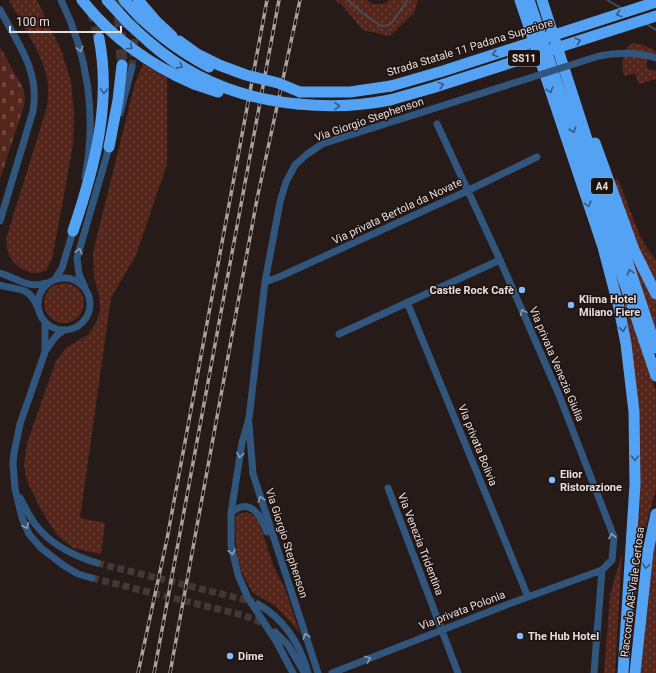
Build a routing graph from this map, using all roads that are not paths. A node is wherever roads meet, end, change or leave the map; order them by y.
1 (61, 0) edge
2 (82, 0) edge
3 (107, 0) edge
4 (124, 0) edge
5 (520, 0) edge
6 (529, 0) edge
7 (542, 0) edge
8 (140, 2) edge
9 (656, 2) edge
10 (0, 10) edge
11 (656, 16) edge
12 (549, 22) junction
13 (99, 38) tunnel mouth
14 (656, 58) edge
15 (127, 66) tunnel mouth
16 (300, 92) junction
17 (298, 104) junction
18 (437, 124) dead end
19 (109, 147) joint
20 (537, 157) dead end
21 (467, 191) junction
22 (0, 221) edge
23 (73, 231) junction
24 (500, 260) junction
25 (0, 266) edge
26 (4, 274) edge
27 (56, 278) junction
28 (48, 282) junction
29 (265, 282) junction
30 (1, 286) edge
31 (85, 288) junction
32 (656, 294) edge
33 (407, 302) junction
34 (37, 306) junction
35 (45, 323) junction
36 (64, 330) junction
37 (339, 334) dead end
38 (656, 348) edge
39 (45, 352) junction
40 (656, 376) edge
41 (249, 418) junction
42 (388, 488) dead end
43 (14, 489) junction
44 (231, 513) junction
45 (656, 514) edge
46 (97, 563) tunnel mouth
47 (602, 570) junction
48 (286, 576) junction
49 (92, 578) tunnel mouth
50 (528, 597) junction
51 (258, 604) tunnel mouth
52 (441, 630) junction
53 (275, 632) tunnel mouth
54 (293, 673) edge
55 (304, 673) edge
56 (308, 673) edge
57 (318, 673) edge
58 (332, 673) edge
59 (458, 673) edge
60 (594, 673) edge
61 (623, 673) edge
62 (636, 673) edge

1 -> 23 street
2 -> 17 highway, bridge
3 -> 17 highway, SS11, bridge
4 - 16 highway, Strada Statale 11 Padana Superiore / SS11, bridge
5 -> 61 highway
6 -> 40 highway, A4
7 - 12 highway, A4
8 - 16 highway, bridge
9 -> 16 highway, Strada Statale 11 Padana Superiore / SS11, bridge
10 - 22 street
17 -> 11 highway, SS11, bridge
12 - 32 highway
38 -> 12 highway, A4
13 -> 23 highway
14 - 29 street, Via Giorgio Stephenson, bridge
15 - 19 highway
18 - 21 street, Via privata Venezia Giulia
31 -> 19 street
20 - 21 street, Via privata Bertola da Novate
21 - 24 street, Via privata Venezia Giulia
21 - 29 street, Via privata Bertola da Novate
23 - 27 street
24 - 33 street
47 -> 24 street, Via privata Venezia Giulia
25 - 26 street
26 - 28 street
27 - 28 street
27 - 31 street
28 - 34 street
29 - 41 street, Via Giorgio Stephenson
30 - 34 street
31 - 36 street
33 - 37 street
33 - 50 street, Via privata Bolivia
34 - 35 street
35 - 36 street
35 - 39 street
36 - 39 street
39 - 43 street
41 -> 44 street, Via Giorgio Stephenson
48 -> 41 street, Via Giorgio Stephenson
42 - 52 street, Via Venezia Tridentina
43 - 46 street
43 -> 49 street
44 - 48 street
44 -> 54 street, Via Giorgio Stephenson
45 -> 62 highway, Raccordo A8-Viale Certosa
47 - 50 street, Via privata Polonia
47 - 60 street
57 -> 48 street, Via Giorgio Stephenson
50 - 52 street, Via privata Polonia
51 - 56 street
58 -> 52 street, Via privata Polonia
52 - 59 street, Via Venezia Tridentina
53 - 55 street

